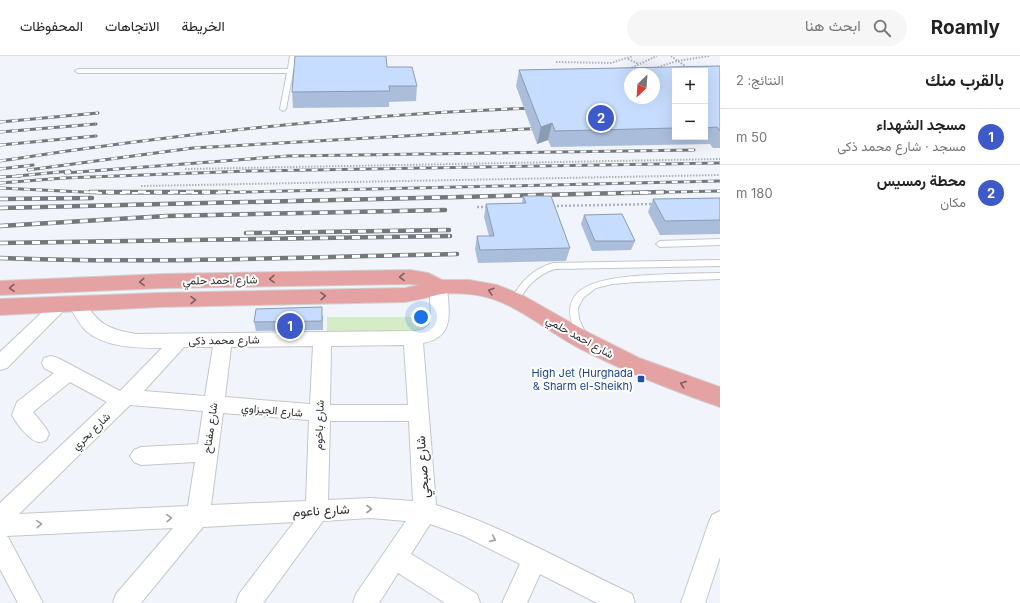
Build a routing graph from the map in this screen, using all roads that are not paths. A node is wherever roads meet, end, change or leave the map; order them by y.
1 (293, 56) edge
2 (78, 71) dead end
3 (291, 71) junction
4 (284, 109) dead end
5 (720, 242) edge
6 (660, 244) dead end
7 (720, 263) edge
8 (720, 276) edge
9 (439, 287) junction
10 (0, 288) edge
11 (162, 290) junction
12 (515, 300) junction
13 (69, 303) junction
14 (0, 307) edge
15 (413, 338) junction
16 (322, 339) junction
17 (180, 340) junction
18 (223, 340) junction
19 (583, 340) junction
20 (0, 363) edge
21 (720, 397) edge
22 (124, 399) junction
23 (214, 405) junction
24 (320, 413) junction
25 (418, 413) junction
26 (39, 434) dead end
27 (207, 452) junction
28 (141, 456) dead end
29 (317, 510) junction
30 (425, 512) junction
31 (198, 516) junction
32 (0, 518) edge
33 (720, 522) edge
34 (0, 526) edge
35 (0, 545) edge
36 (715, 552) edge
37 (395, 558) junction
38 (535, 559) junction
39 (6, 572) edge
40 (31, 603) edge
41 (125, 603) edge
42 (248, 603) edge
43 (366, 603) edge
44 (468, 603) edge
45 (514, 603) edge
46 (623, 603) edge
47 (693, 603) edge

1 - 3 lane
2 - 3 lane
3 - 4 lane
5 - 6 lane
7 - 12 lane
8 - 19 lane
9 - 11 main road, شارع احمد حلمي
12 -> 9 main road, شارع احمد حلمي
9 - 15 street, شارع محمد ذكى
11 -> 10 main road, شارع احمد حلمي
11 - 13 main road, شارع احمد حلمي
12 - 19 main road, شارع احمد حلمي
13 - 14 main road, شارع احمد حلمي
13 - 17 street, شارع محمد ذكى
13 - 20 street
15 - 16 street, شارع محمد ذكى
15 - 25 street, شارع صبحي
16 - 18 street, شارع محمد ذكى
16 - 24 street, شارع باخوم
17 - 18 street, شارع محمد ذكى
17 - 22 street, شارع بحري
18 - 23 street, شارع مفتاح
21 -> 19 main road, شارع احمد حلمي
22 - 23 street, شارع الجيزاوي
22 - 26 street, شارع الجيزاوي
22 - 32 street, شارع بحري
23 - 24 street, شارع الجيزاوي
23 - 27 street, شارع مفتاح
24 - 25 street, شارع الجيزاوي
24 - 29 street, شارع باخوم
25 - 30 street, شارع صبحي
27 - 28 street
27 - 31 street, شارع مفتاح
29 -> 30 street, شارع ناعوم
29 - 31 street, شارع ناعوم
29 - 42 street
30 - 37 street, شارع صبحي
30 -> 38 street, شارع ناعوم
34 -> 31 street, شارع ناعوم
31 - 41 street
33 - 36 street
35 - 39 street
36 - 47 street
37 - 43 street, شارع صبحي
37 - 44 street
38 - 45 street
38 - 46 street, شارع ناعوم
39 - 40 street

